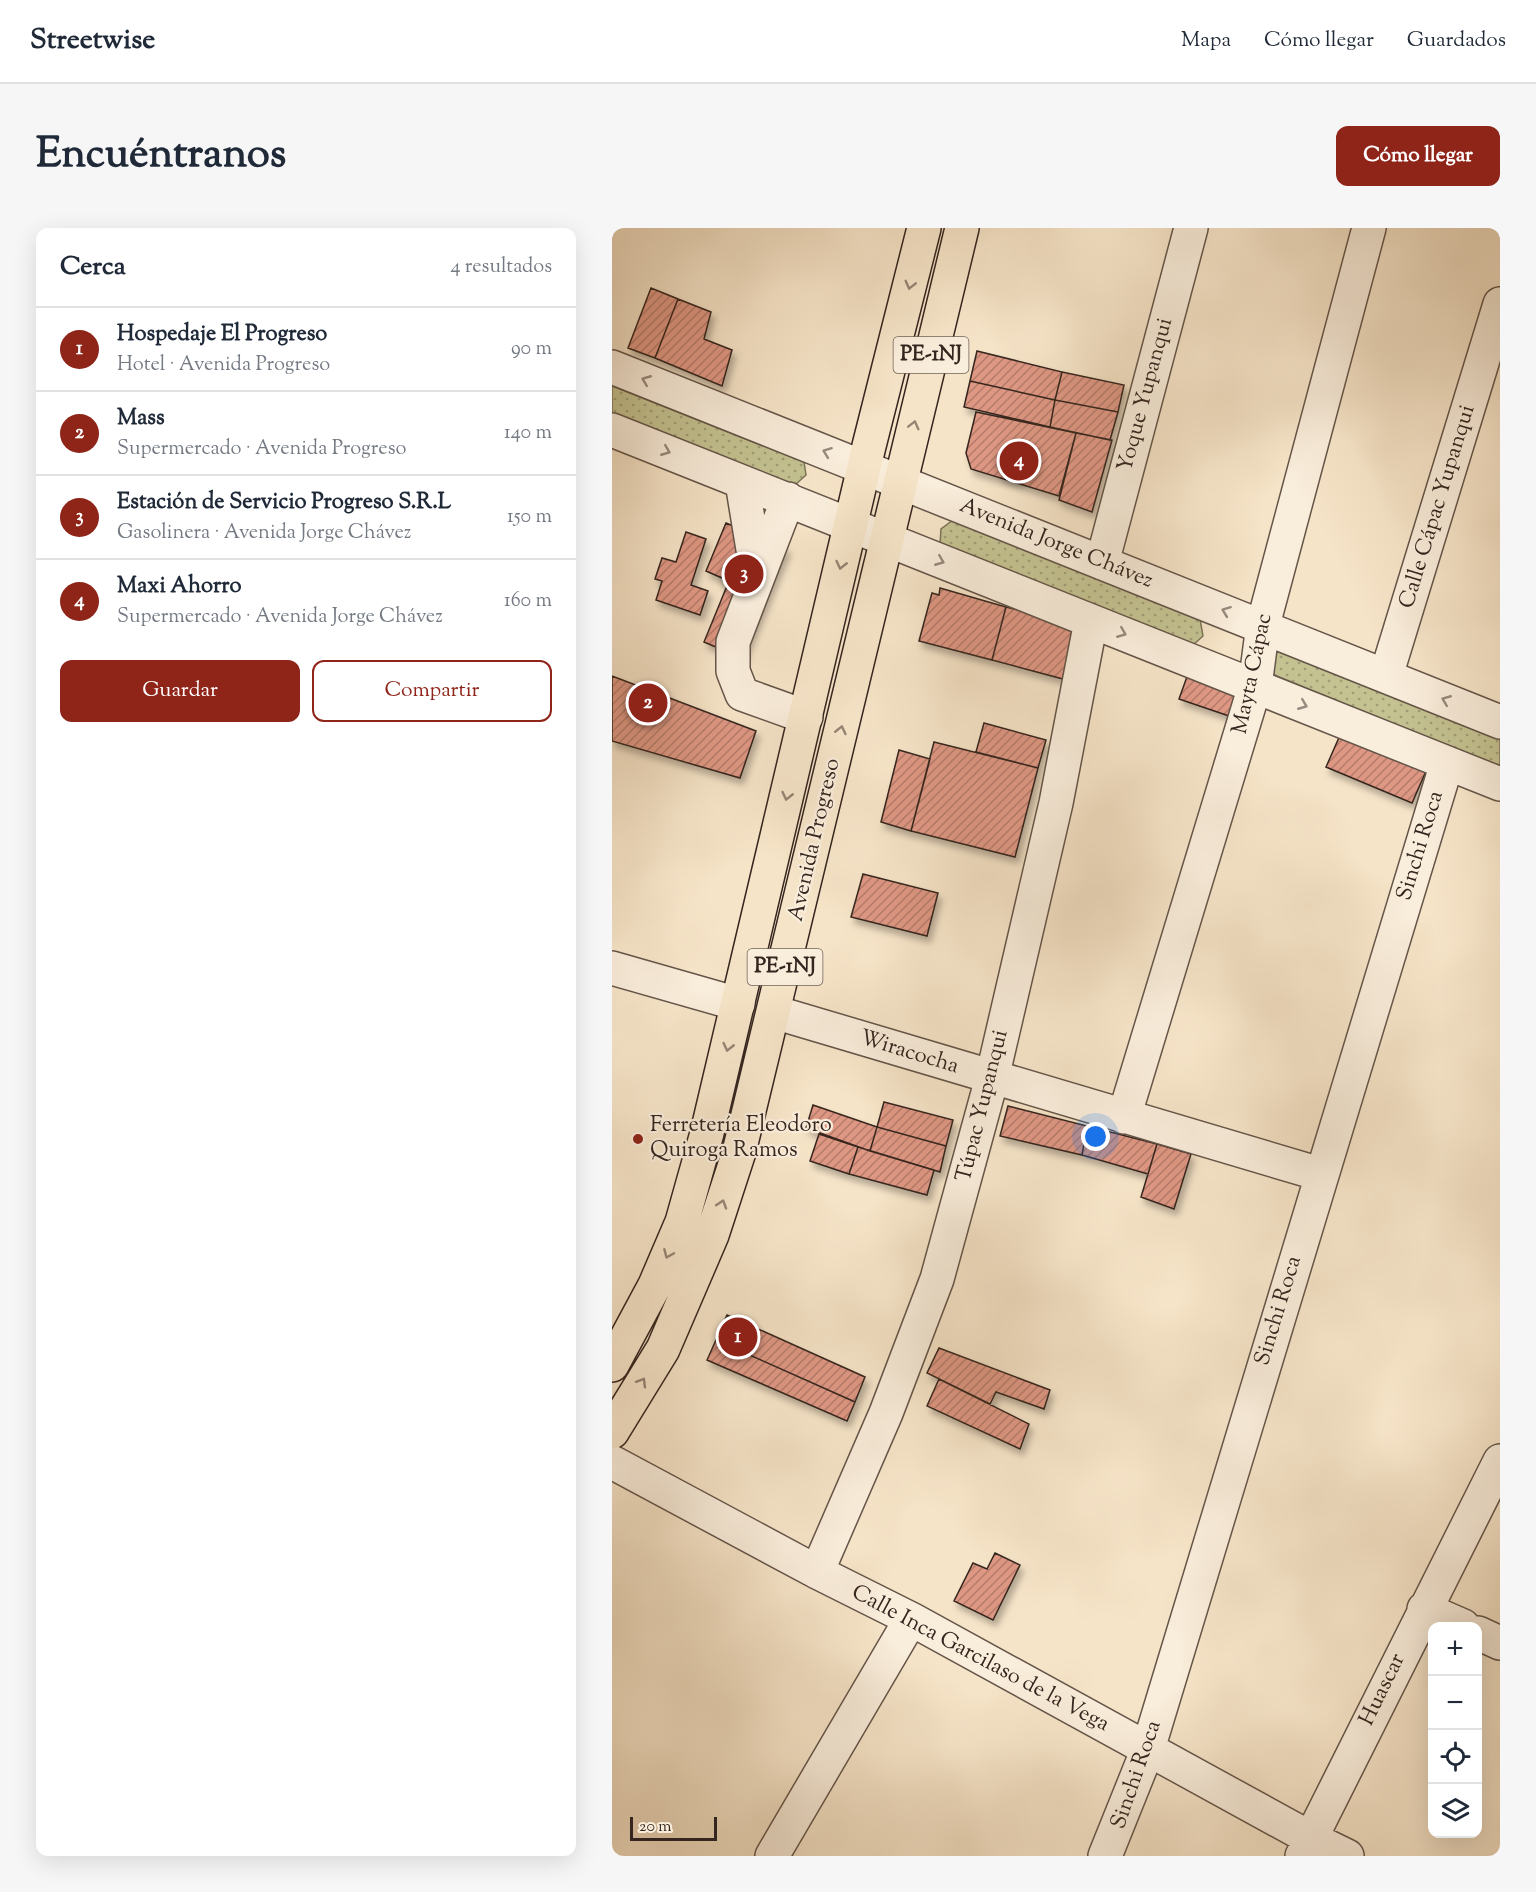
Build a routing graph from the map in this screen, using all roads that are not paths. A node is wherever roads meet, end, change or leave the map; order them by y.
1 (924, 228) edge
2 (962, 228) edge
3 (1191, 228) edge
4 (1369, 228) edge
5 (1500, 303) edge
6 (612, 367) edge
7 (612, 430) edge
8 (864, 467) junction
9 (742, 482) junction
10 (900, 482) junction
11 (788, 500) junction
12 (851, 525) junction
13 (886, 540) junction
14 (1102, 563) junction
15 (757, 574) junction
16 (1091, 621) junction
17 (1263, 625) junction
18 (1386, 676) junction
19 (1255, 686) junction
20 (806, 717) junction
21 (1500, 722) edge
22 (1447, 763) junction
23 (1500, 784) edge
24 (612, 968) edge
25 (738, 1004) junction
26 (774, 1012) junction
27 (992, 1078) junction
28 (1124, 1118) junction
29 (1320, 1174) junction
30 (612, 1365) edge
31 (612, 1432) edge
32 (1500, 1461) edge
33 (612, 1462) edge
34 (817, 1572) junction
35 (1424, 1609) junction
36 (911, 1619) junction
37 (1454, 1622) edge
38 (1482, 1635) edge
39 (1500, 1643) edge
40 (1148, 1749) junction
41 (1306, 1847) edge
42 (772, 1856) edge
43 (1105, 1856) edge
44 (1347, 1856) edge

1 -> 8 main road, Avenida Progreso / PE-1NJ
10 -> 2 main road, Avenida Progreso / PE-1NJ
3 - 14 street, Yoque Yupanqui
4 - 17 street, Mayta Cápac
5 - 18 street, Calle Cápac Yupanqui
8 -> 6 street, Avenida Jorge Chávez
7 -> 9 street
8 - 10 street, Avenida Jorge Chávez
8 - 12 main road, Avenida Progreso / PE-1NJ
9 - 11 street
9 - 15 street
10 - 13 main road, Avenida Progreso / PE-1NJ
10 - 14 street, Avenida Jorge Chávez
11 - 12 street
11 - 15 street
12 - 13 street
12 -> 20 main road, Avenida Progreso / PE-1NJ
13 -> 16 street
26 -> 13 main road, Avenida Progreso / PE-1NJ
17 -> 14 street, Avenida Jorge Chávez
15 - 20 street
16 -> 19 street
16 - 27 street, Túpac Yupanqui
17 - 18 street, Avenida Jorge Chávez
17 - 19 street, Mayta Cápac
21 -> 18 street, Avenida Jorge Chávez
19 -> 22 street
19 - 28 street, Mayta Cápac
20 -> 25 main road, Avenida Progreso / PE-1NJ
22 - 23 street
22 - 29 street, Sinchi Roca
24 - 25 street
25 -> 30 main road, Avenida Progreso / PE-1NJ
26 - 27 street, Wiracocha
31 -> 26 main road, Avenida Progreso / PE-1NJ
27 - 28 street, Wiracocha
27 - 34 street, Túpac Yupanqui
28 - 29 street, Wiracocha
29 - 40 street, Sinchi Roca
32 - 35 street, Huascar
33 - 34 street, Calle Inca Garcilaso de la Vega
34 - 36 street, Calle Inca Garcilaso de la Vega
35 - 37 street
35 - 41 street, Huascar
36 - 40 street, Calle Inca Garcilaso de la Vega
36 - 42 street
38 - 39 street
40 - 41 street, Calle Inca Garcilaso de la Vega
40 - 43 street, Sinchi Roca
41 - 44 street, Calle Inca Garcilaso de la Vega

